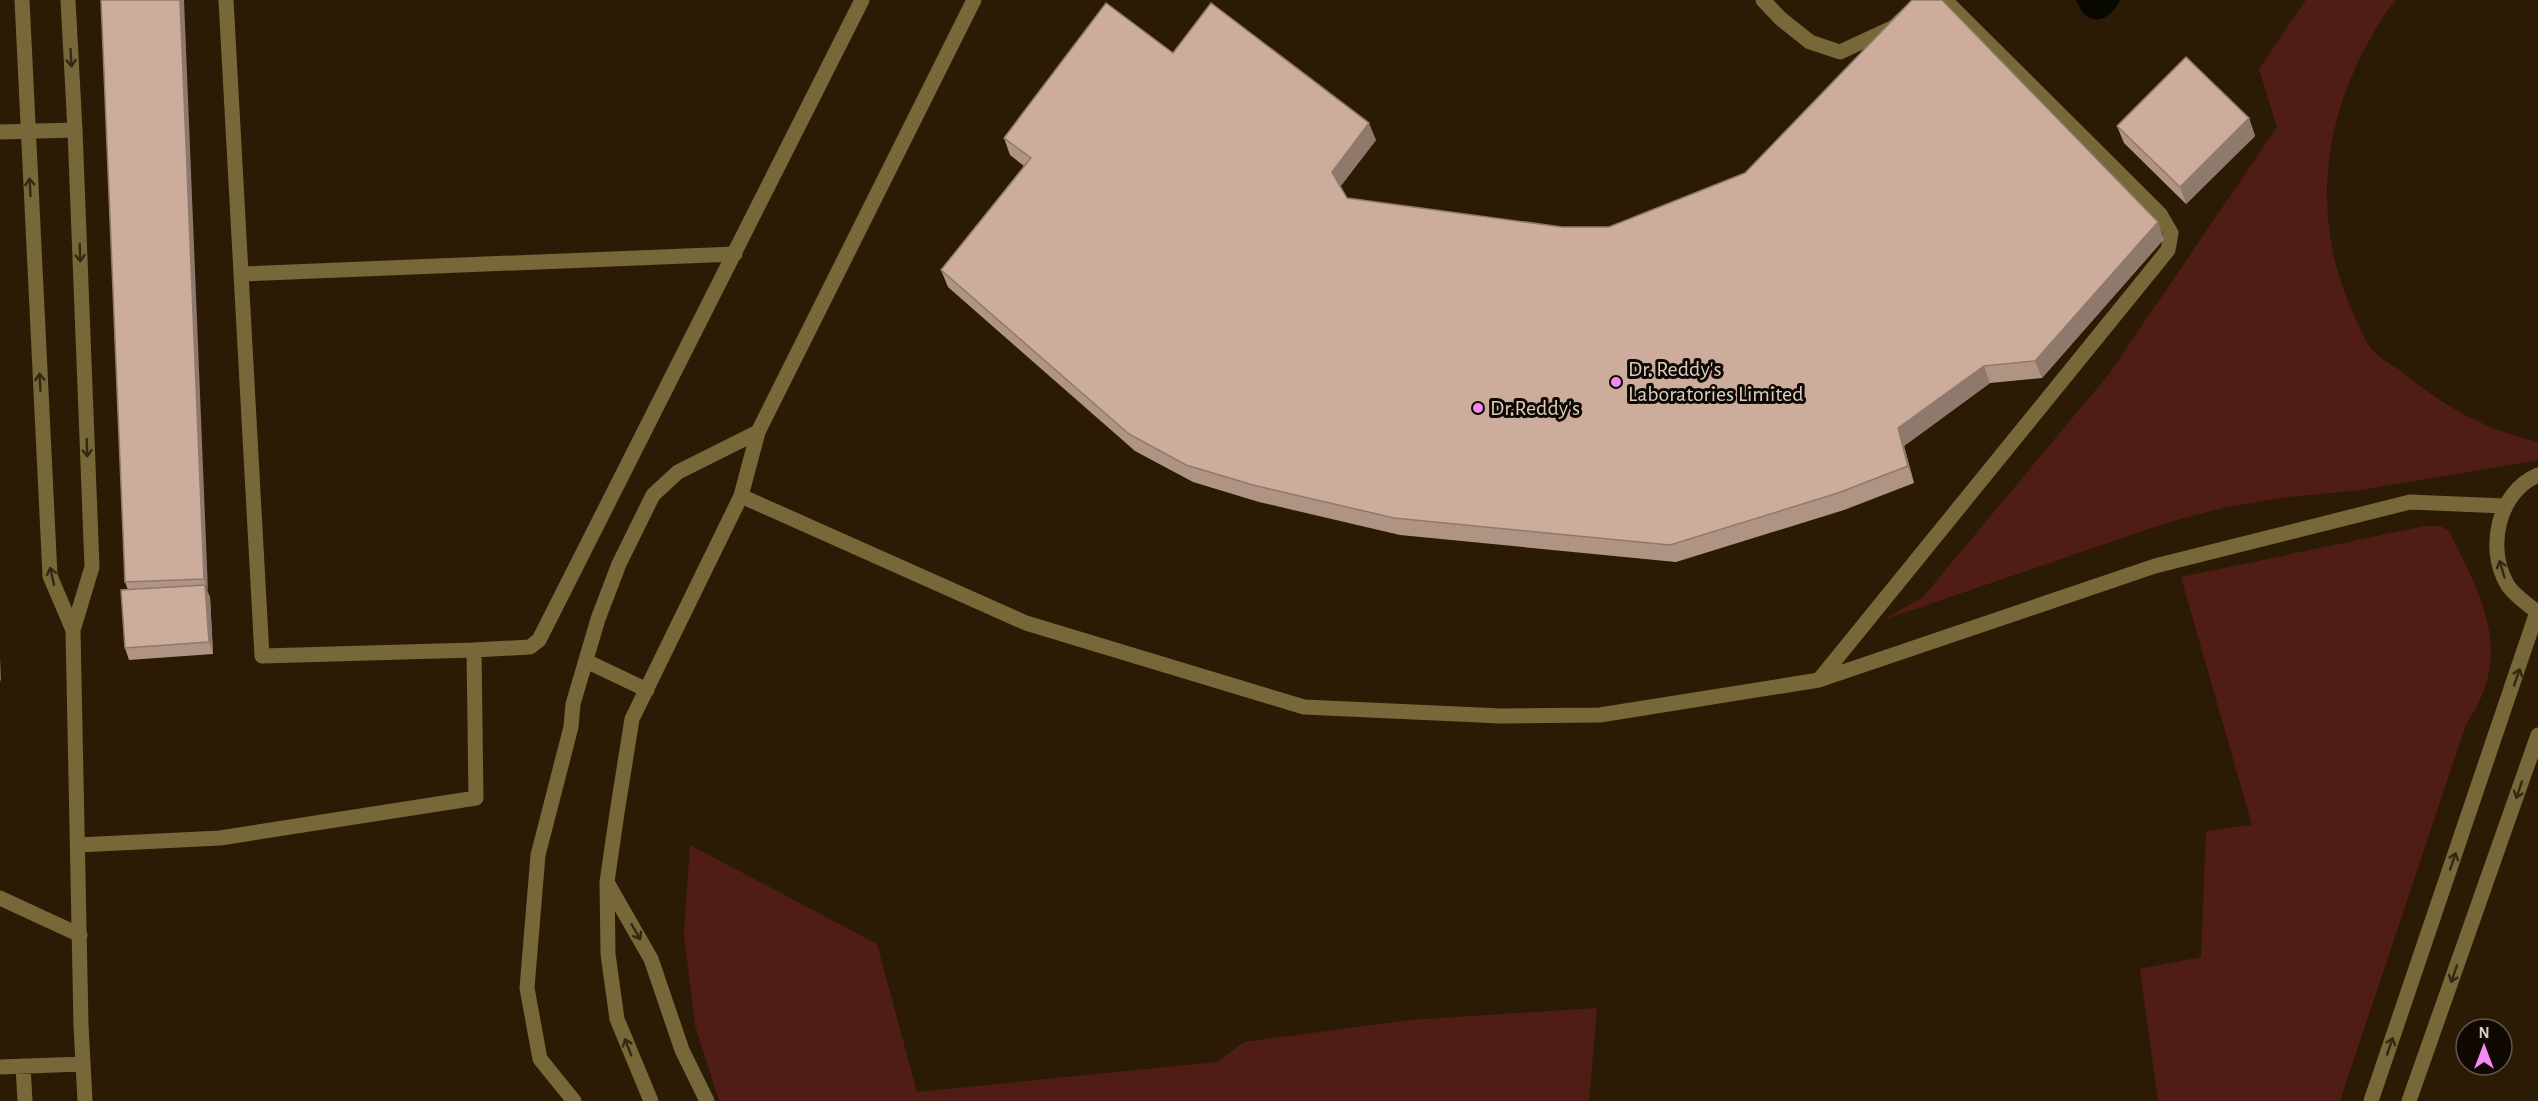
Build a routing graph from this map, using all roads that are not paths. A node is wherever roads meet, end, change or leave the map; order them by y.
1 (22, 0) edge
2 (68, 0) edge
3 (226, 0) edge
4 (862, 0) edge
5 (974, 0) edge
6 (1763, 0) edge
7 (1930, 0) edge
8 (1945, 0) edge
9 (75, 130) junction
10 (27, 131) junction
11 (0, 132) edge
12 (735, 254) junction
13 (241, 274) junction
14 (758, 432) junction
15 (2538, 475) edge
16 (741, 496) junction
17 (2504, 506) junction
18 (2538, 613) edge
19 (73, 630) junction
20 (474, 650) junction
21 (586, 661) junction
22 (1819, 680) junction
23 (647, 690) junction
24 (2538, 735) edge
25 (78, 845) junction
26 (606, 882) junction
27 (0, 898) edge
28 (80, 935) junction
29 (83, 1064) junction
30 (23, 1066) junction
31 (0, 1067) edge
32 (25, 1101) edge
33 (85, 1101) edge
34 (574, 1101) edge
35 (651, 1101) edge
36 (707, 1101) edge
37 (2371, 1101) edge
38 (2409, 1101) edge

1 - 10 street
2 -> 9 street
3 - 13 street
4 - 12 street
5 - 14 street
6 - 7 street
8 - 22 street
9 - 10 street
9 -> 19 street
10 - 11 street
19 -> 10 street
12 - 13 street
12 - 20 street
13 - 20 street
14 - 16 street
14 - 21 street
15 - 17 street
16 - 22 street
16 - 23 street
18 -> 17 street
17 - 22 street
37 -> 18 street
19 - 25 street
20 - 25 street
21 - 23 street
21 - 34 street
23 - 26 street
24 -> 38 street
25 - 28 street
35 -> 26 street
26 -> 36 street
27 - 28 street
28 - 29 street
29 - 30 street
29 - 33 street
30 - 31 street
30 - 32 street

